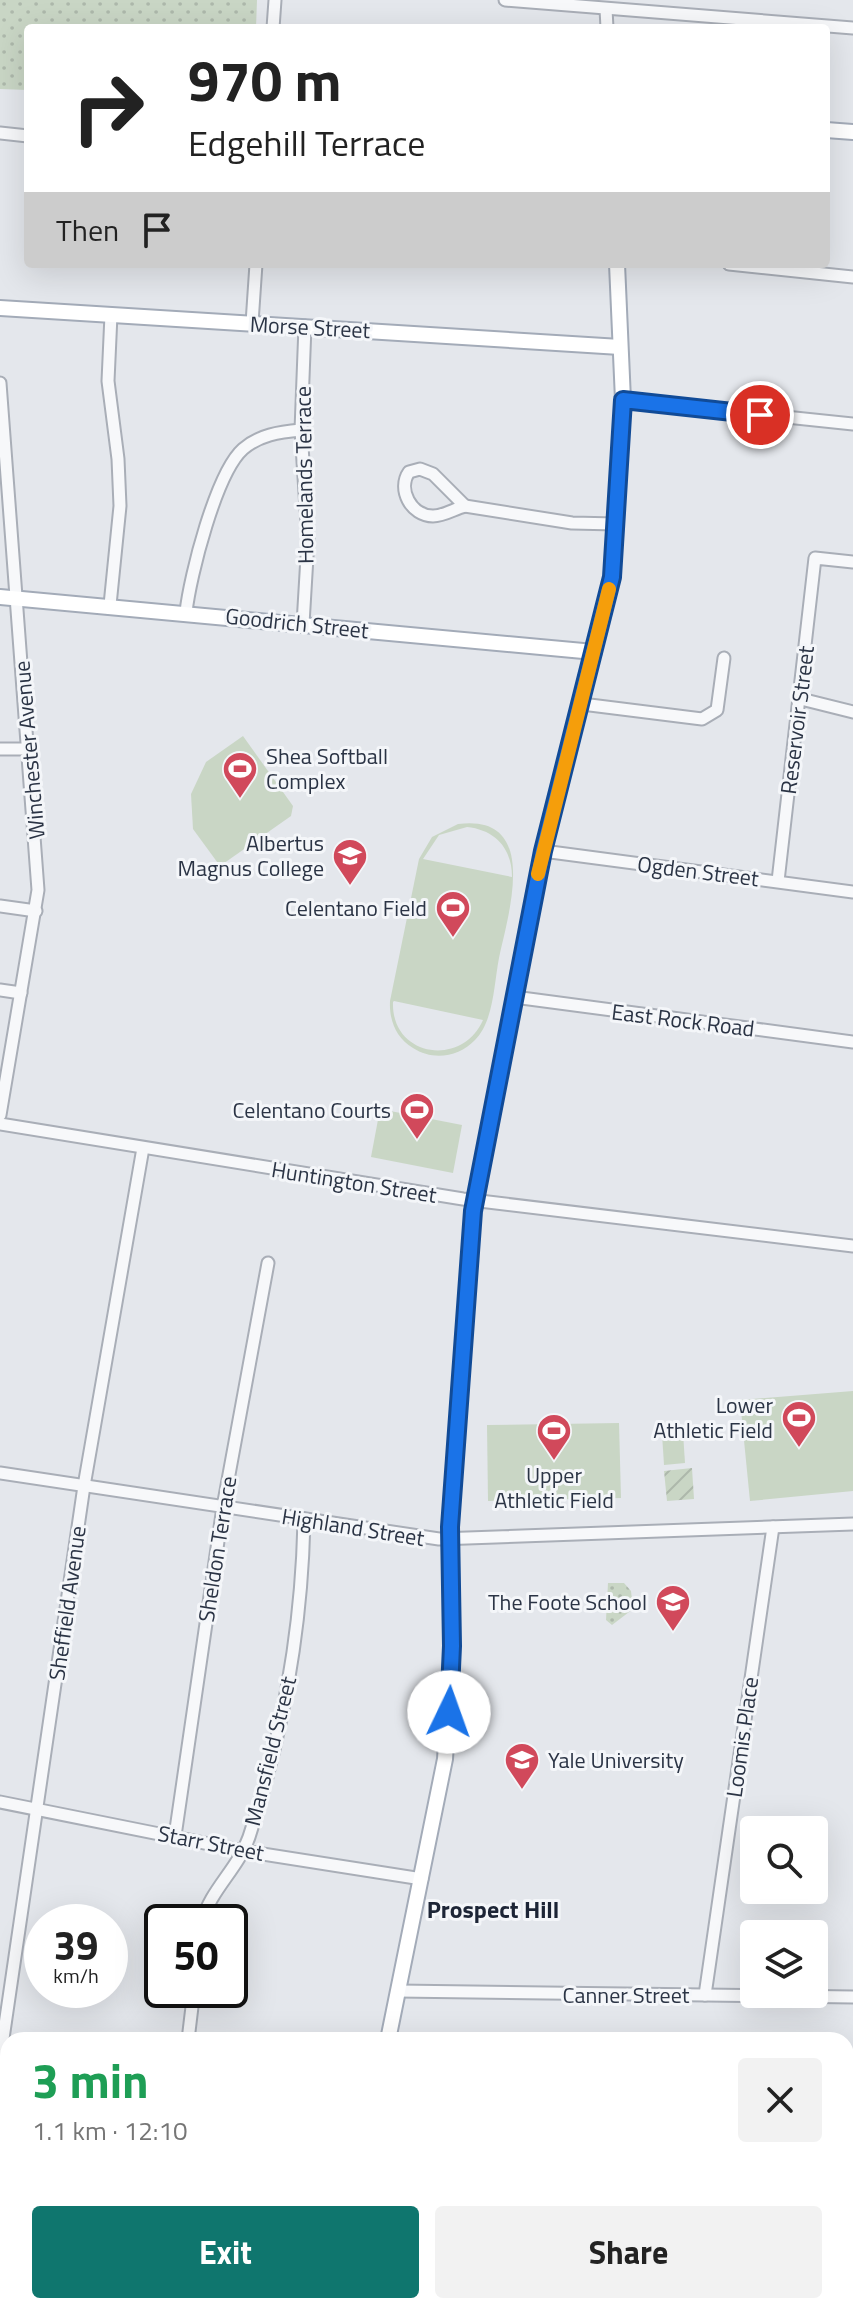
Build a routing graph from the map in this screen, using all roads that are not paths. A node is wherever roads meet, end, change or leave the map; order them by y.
1 (275, 0) edge
2 (505, 0) edge
3 (606, 9) junction
4 (273, 24) edge
5 (607, 24) edge
6 (801, 24) edge
7 (830, 26) edge
8 (853, 28) edge
9 (830, 130) edge
10 (853, 132) edge
11 (0, 133) edge
12 (24, 136) edge
13 (256, 268) edge
14 (617, 268) edge
15 (767, 268) edge
16 (853, 277) edge
17 (0, 308) edge
18 (111, 315) junction
19 (252, 323) junction
20 (305, 326) junction
21 (620, 347) junction
22 (0, 383) edge
23 (623, 400) junction
24 (853, 424) edge
25 (301, 430) junction
26 (2, 437) edge
27 (465, 506) junction
28 (616, 524) junction
29 (853, 562) edge
30 (0, 597) edge
31 (17, 597) junction
32 (110, 605) junction
33 (186, 612) junction
34 (303, 624) junction
35 (594, 652) junction
36 (724, 658) dead end
37 (801, 699) junction
38 (582, 704) junction
39 (853, 712) edge
40 (0, 749) edge
41 (29, 749) junction
42 (543, 851) junction
43 (778, 881) junction
44 (853, 892) edge
45 (0, 906) edge
46 (36, 911) junction
47 (0, 990) edge
48 (21, 993) junction
49 (514, 997) junction
50 (853, 1042) edge
51 (0, 1115) edge
52 (0, 1124) edge
53 (143, 1148) junction
54 (475, 1201) junction
55 (853, 1246) edge
56 (268, 1263) dead end
57 (0, 1473) edge
58 (84, 1486) junction
59 (223, 1507) junction
60 (304, 1519) junction
61 (853, 1524) edge
62 (773, 1527) junction
63 (450, 1539) junction
64 (0, 1802) edge
65 (37, 1809) junction
66 (175, 1836) junction
67 (244, 1851) junction
68 (422, 1879) junction
69 (209, 1904) edge
70 (398, 1991) junction
71 (705, 1995) junction
72 (853, 1997) edge
73 (192, 2008) edge
74 (4, 2032) edge
75 (189, 2032) edge
76 (390, 2032) edge

1 - 4 street
2 - 3 street
3 - 5 street
3 - 6 street
7 - 8 street
9 - 10 main road
11 - 12 street
13 - 19 street
14 - 21 main road
15 - 16 street
17 - 18 main road, Morse Street
18 - 19 main road, Morse Street
18 - 32 street
19 - 20 main road, Morse Street
20 - 21 main road, Morse Street
20 - 25 street, Homelands Terrace
21 - 23 main road
22 - 26 street, Winchester Avenue
23 - 24 street
23 - 28 main road
25 - 33 street
25 - 34 street, Homelands Terrace
26 - 31 street, Winchester Avenue
27 - 27 street
27 - 28 street
28 - 35 main road
29 - 37 street, Reservoir Street
30 - 31 main road, Goodrich Street
31 - 32 main road, Goodrich Street
31 - 41 street, Winchester Avenue
32 - 33 main road, Goodrich Street
33 - 34 main road, Goodrich Street
34 - 35 main road, Goodrich Street
35 - 38 main road
36 - 38 street
37 - 39 street
37 - 43 street, Reservoir Street
38 - 42 main road
40 - 41 street
41 - 46 street, Winchester Avenue
42 - 43 street, Ogden Street
42 - 49 main road
43 - 44 street, Ogden Street
45 - 46 street
46 - 48 street, Winchester Avenue
47 - 48 street
48 - 51 street, Winchester Avenue
49 - 50 street, East Rock Road
49 - 54 main road
52 - 53 street, Huntington Street
53 - 54 street, Huntington Street
53 - 58 street, Sheffield Avenue
54 - 55 street, Huntington Street
54 - 63 main road
56 - 59 street, Sheldon Terrace
57 - 58 street, Highland Street
58 - 59 street, Highland Street
58 - 65 street, Sheffield Avenue
59 - 60 street, Highland Street
59 - 66 street, Sheldon Terrace
60 - 63 street, Highland Street
60 - 67 street, Mansfield Street
61 - 62 street, Highland Street
62 - 63 street, Highland Street
62 - 71 street, Loomis Place
63 - 68 main road
64 - 65 street, Starr Street
65 - 66 street, Starr Street
65 - 74 street, Sheffield Avenue
66 - 67 street, Starr Street
67 - 68 street, Starr Street
67 - 69 street, Mansfield Street
68 - 70 main road
70 - 71 street, Canner Street
70 - 76 main road
71 - 72 street, Canner Street
73 - 75 street

